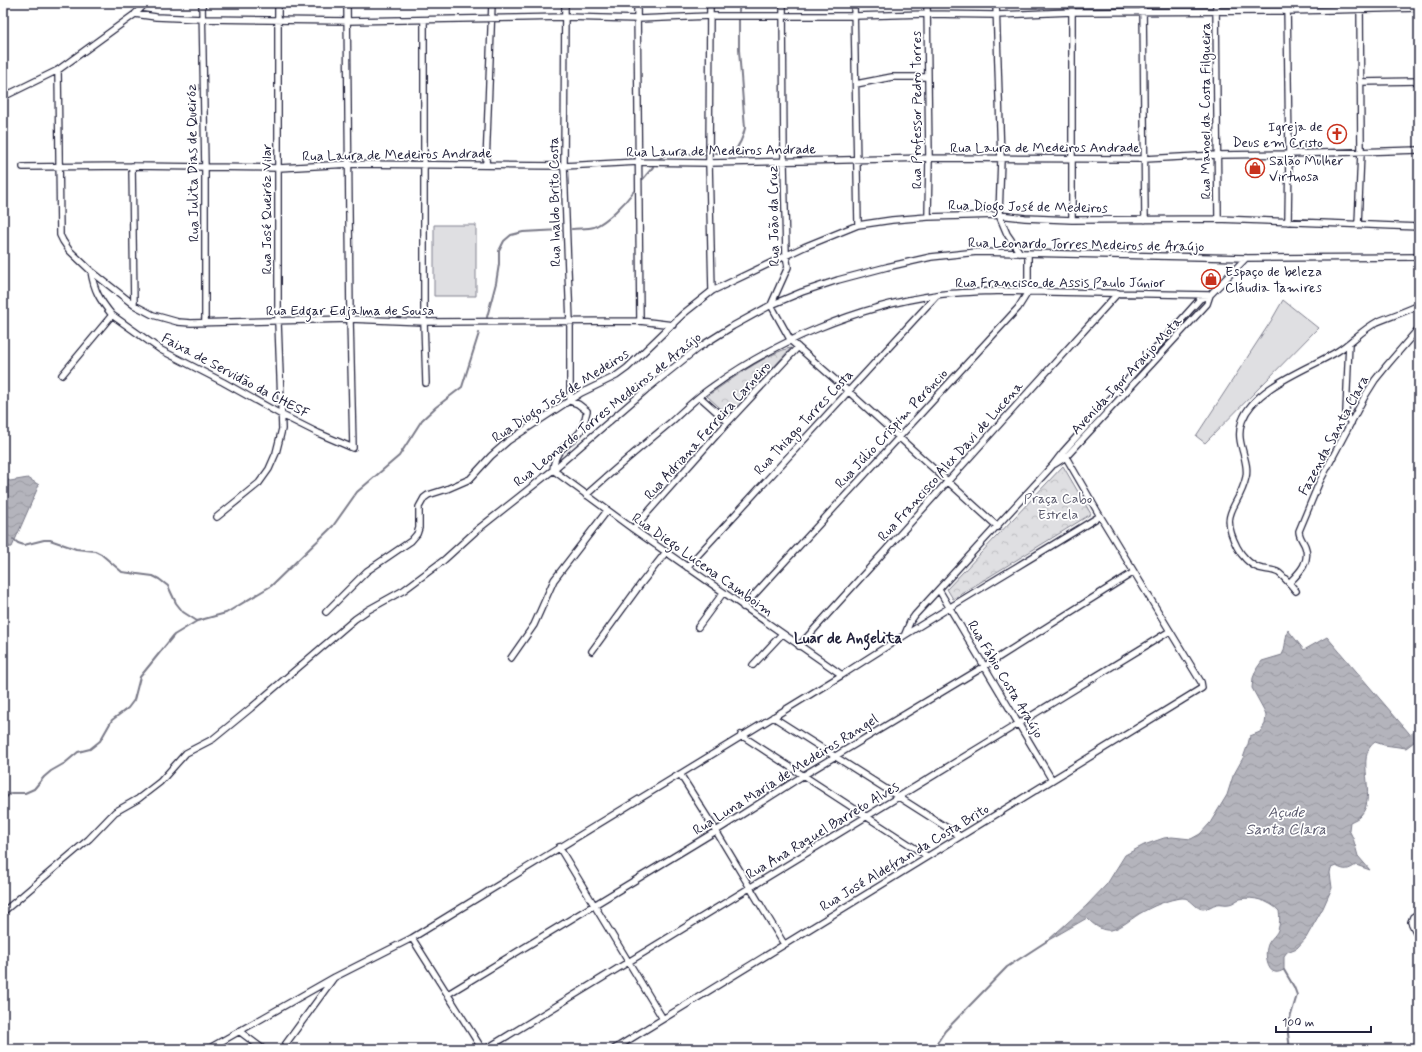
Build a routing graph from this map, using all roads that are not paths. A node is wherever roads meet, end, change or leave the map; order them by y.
1 (146, 3) edge
2 (202, 3) edge
3 (278, 3) edge
4 (347, 3) edge
5 (492, 3) edge
6 (565, 3) edge
7 (637, 3) edge
8 (710, 3) edge
9 (783, 3) edge
10 (854, 3) edge
11 (927, 3) edge
12 (996, 3) edge
13 (1072, 3) edge
14 (1144, 3) edge
15 (1216, 3) edge
16 (1287, 3) edge
17 (1360, 6) edge
18 (1419, 8) edge
19 (1216, 10) junction
20 (1144, 11) junction
21 (1287, 11) junction
22 (1072, 12) junction
23 (135, 14) junction
24 (927, 14) junction
25 (996, 15) junction
26 (710, 16) junction
27 (782, 16) junction
28 (854, 16) junction
29 (566, 17) junction
30 (202, 19) junction
31 (492, 19) junction
32 (638, 19) junction
33 (278, 20) junction
34 (424, 20) junction
35 (348, 21) junction
36 (58, 70) junction
37 (928, 77) junction
38 (1419, 81) edge
39 (1360, 82) junction
40 (856, 84) junction
41 (3, 97) edge
42 (1419, 150) edge
43 (1361, 152) junction
44 (1290, 154) junction
45 (1217, 155) junction
46 (929, 158) junction
47 (1073, 158) junction
48 (857, 159) junction
49 (1001, 159) junction
50 (1145, 159) junction
51 (638, 162) junction
52 (784, 162) junction
53 (710, 163) junction
54 (349, 164) junction
55 (424, 165) junction
56 (486, 165) junction
57 (132, 166) junction
58 (564, 166) junction
59 (22, 167) dead end
60 (60, 167) junction
61 (205, 168) junction
62 (279, 168) junction
63 (999, 215) junction
64 (928, 218) junction
65 (1218, 219) junction
66 (1072, 220) junction
67 (1145, 220) junction
68 (1288, 222) junction
69 (858, 225) junction
70 (1358, 225) junction
71 (1419, 228) edge
72 (1020, 253) junction
73 (1028, 253) junction
74 (786, 256) junction
75 (1419, 257) edge
76 (1246, 258) junction
77 (91, 271) junction
78 (712, 291) junction
79 (1028, 292) junction
80 (1118, 294) junction
81 (937, 295) junction
82 (1210, 295) junction
83 (134, 305) junction
84 (771, 305) junction
85 (1419, 305) edge
86 (112, 315) junction
87 (350, 319) junction
88 (640, 321) junction
89 (278, 322) junction
90 (424, 322) junction
91 (570, 322) junction
92 (205, 323) junction
93 (673, 325) junction
94 (1419, 328) edge
95 (791, 341) junction
96 (1349, 343) junction
97 (798, 347) junction
98 (62, 375) dead end
99 (426, 383) dead end
100 (848, 391) junction
101 (700, 397) junction
102 (570, 400) junction
103 (282, 415) junction
104 (728, 422) junction
105 (1351, 423) junction
106 (899, 437) junction
107 (1063, 452) junction
108 (1066, 457) junction
109 (1053, 465) junction
110 (553, 470) junction
111 (947, 481) junction
112 (586, 495) junction
113 (607, 511) junction
114 (1100, 516) junction
115 (217, 518) dead end
116 (998, 527) junction
117 (633, 529) junction
118 (666, 552) junction
119 (687, 567) junction
120 (1134, 572) junction
121 (1289, 583) junction
122 (939, 590) junction
123 (1296, 591) dead end
124 (723, 593) junction
125 (743, 607) junction
126 (949, 609) junction
127 (326, 612) dead end
128 (698, 627) dead end
129 (1170, 631) junction
130 (782, 634) junction
131 (905, 634) junction
132 (799, 646) junction
133 (592, 651) dead end
134 (511, 658) dead end
135 (753, 665) dead end
136 (985, 666) junction
137 (842, 675) junction
138 (773, 717) junction
139 (1019, 723) junction
140 (741, 735) junction
141 (837, 757) junction
142 (680, 774) junction
143 (804, 775) junction
144 (1052, 780) junction
145 (898, 797) junction
146 (865, 817) junction
147 (716, 831) junction
148 (960, 836) junction
149 (559, 847) junction
150 (927, 856) junction
151 (750, 887) junction
152 (594, 906) junction
153 (3, 912) edge
154 (1419, 913) edge
155 (412, 938) junction
156 (1419, 938) edge
157 (784, 944) junction
158 (628, 962) junction
159 (335, 977) junction
160 (448, 994) junction
161 (663, 1019) junction
162 (239, 1031) junction
163 (208, 1049) edge
164 (263, 1049) edge
165 (282, 1049) edge
166 (482, 1049) edge
167 (486, 1049) edge
168 (614, 1049) edge

1 - 23 street
2 - 30 street, Rua Julita Dias de Queiróz
3 - 33 street, Rua José Queiróz Vilar
4 - 35 street
5 - 31 street
6 - 29 street, Rua Inaldo Brito Costa
7 - 32 street
8 - 26 street
9 - 27 street, Rua João da Cruz
10 - 28 street
11 - 24 street, Rua Professor Pedro Torres
12 - 25 street
13 - 22 street
14 - 20 street
15 - 19 street, Rua Manoel da Costa Filgueira
16 - 21 street
17 - 18 street
17 - 21 street
17 - 39 street
19 - 20 street
19 - 21 street
19 - 45 street, Rua Manoel da Costa Filgueira
20 - 22 street
20 - 50 street
21 - 44 street
22 - 25 street
22 - 47 street
23 - 30 street
23 - 36 street
24 - 25 street
24 - 28 street
24 - 37 street, Rua Professor Pedro Torres
25 - 49 street
26 - 27 street
26 - 32 street
26 - 53 street
27 - 28 street
27 - 52 street, Rua João da Cruz
28 - 40 street
29 - 31 street
29 - 32 street
29 - 58 street, Rua Inaldo Brito Costa
30 - 33 street
30 - 61 street, Rua Julita Dias de Queiróz
31 - 34 street
31 - 56 street
32 - 51 street
33 - 35 street
33 - 62 street, Rua José Queiróz Vilar
34 - 35 street
34 - 55 street
35 - 54 street
36 - 41 street
36 - 60 street
37 - 40 street
37 - 46 street, Rua Professor Pedro Torres
38 - 39 street
39 - 43 street
40 - 48 street
42 - 43 street, Rua Laura de Medeiros Andrade
43 - 44 street, Rua Laura de Medeiros Andrade
43 - 70 street
44 - 45 street, Rua Laura de Medeiros Andrade
44 - 68 street
45 - 50 street, Rua Laura de Medeiros Andrade
45 - 65 street, Rua Manoel da Costa Filgueira
46 - 48 street, Rua Laura de Medeiros Andrade
46 - 49 street, Rua Laura de Medeiros Andrade
46 - 64 street, Rua Professor Pedro Torres
47 - 49 street, Rua Laura de Medeiros Andrade
47 - 50 street, Rua Laura de Medeiros Andrade
47 - 66 street
48 - 52 street, Rua Laura de Medeiros Andrade
48 - 69 street
49 - 63 street
50 - 67 street
51 - 53 street, Rua Laura de Medeiros Andrade
51 - 58 street, Rua Laura de Medeiros Andrade
51 - 88 street
52 - 53 street, Rua Laura de Medeiros Andrade
52 - 74 street, Rua João da Cruz
53 - 78 street
54 - 55 street, Rua Laura de Medeiros Andrade
54 - 62 street, Rua Laura de Medeiros Andrade
54 - 87 street
55 - 56 street, Rua Laura de Medeiros Andrade
55 - 90 street
56 - 58 street, Rua Laura de Medeiros Andrade
57 - 60 street, Rua Laura de Medeiros Andrade
57 - 61 street, Rua Laura de Medeiros Andrade
57 - 83 street
58 - 91 street, Rua Inaldo Brito Costa
59 - 60 street, Rua Laura de Medeiros Andrade
60 - 77 street, Rua Edgar Edjalma de Sousa
61 - 62 street, Rua Laura de Medeiros Andrade
61 - 92 street, Rua Julita Dias de Queiróz
62 - 89 street, Rua José Queiróz Vilar
63 - 64 street, Rua Diogo José de Medeiros
63 - 66 street, Rua Diogo José de Medeiros
63 - 72 street
64 - 69 street, Rua Diogo José de Medeiros
65 - 67 street, Rua Diogo José de Medeiros
65 - 68 street, Rua Diogo José de Medeiros
66 - 67 street, Rua Diogo José de Medeiros
68 - 70 street, Rua Diogo José de Medeiros
69 - 74 street, Rua Diogo José de Medeiros
70 - 71 street, Rua Diogo José de Medeiros
72 - 73 street, Rua Leonardo Torres Medeiros de Araújo
72 - 84 street, Rua Leonardo Torres Medeiros de Araújo
73 - 76 street, Rua Leonardo Torres Medeiros de Araújo
73 - 79 street
74 - 78 street, Rua Diogo José de Medeiros
74 - 84 street, Rua João da Cruz
75 - 76 street, Rua Leonardo Torres Medeiros de Araújo
76 - 82 street, Avenida Igor Araújo Mota
77 - 83 street, Rua Edgar Edjalma de Sousa
77 - 86 street, Faixa de Servidão da CHESF
78 - 93 street, Rua Diogo José de Medeiros
79 - 80 street, Rua Francisco de Assis Paulo Júnior
79 - 81 street, Rua Francisco de Assis Paulo Júnior
79 - 106 street, Rua Júlio Crispim Perôncio
80 - 82 street, Rua Francisco de Assis Paulo Júnior
80 - 111 street, Rua Francisco Alex Davi de Lucena
81 - 95 street, Rua Francisco de Assis Paulo Júnior
81 - 100 street, Rua Thiago Torres Costa
82 - 107 street, Avenida Igor Araújo Mota
82 - 108 street, Avenida Igor Araújo Mota
83 - 92 street, Rua Edgar Edjalma de Sousa
84 - 95 street
84 - 110 street, Rua Leonardo Torres Medeiros de Araújo
85 - 96 street
86 - 98 street
86 - 103 street, Faixa de Servidão da CHESF
87 - 89 street, Rua Edgar Edjalma de Sousa
87 - 90 street, Rua Edgar Edjalma de Sousa
87 - 103 street, Faixa de Servidão da CHESF
88 - 91 street, Rua Edgar Edjalma de Sousa
88 - 93 street, Rua Edgar Edjalma de Sousa
89 - 92 street, Rua Edgar Edjalma de Sousa
89 - 103 street, Rua José Queiróz Vilar
90 - 91 street, Rua Edgar Edjalma de Sousa
90 - 99 street
91 - 102 street, Rua Inaldo Brito Costa
93 - 102 street, Rua Diogo José de Medeiros
94 - 105 street, Fazenda Santa Clara
95 - 97 street
95 - 101 street, Rua Francisco de Assis Paulo Júnior
96 - 105 street
96 - 121 street
97 - 100 street
97 - 104 street, Rua Adriana Ferreira Carneiro
100 - 106 street
100 - 119 street, Rua Thiago Torres Costa
101 - 104 street
101 - 112 street, Rua Francisco de Assis Paulo Júnior
102 - 110 street
102 - 127 street, Rua Diogo José de Medeiros
103 - 115 street, Rua José Queiróz Vilar
104 - 117 street, Rua Adriana Ferreira Carneiro
105 - 121 street, Fazenda Santa Clara
106 - 111 street
106 - 125 street, Rua Júlio Crispim Perôncio
107 - 108 street
107 - 109 street, Avenida Igor Araújo Mota
108 - 109 street, Avenida Igor Araújo Mota
108 - 114 street
109 - 116 street, Avenida Igor Araújo Mota
110 - 112 street, Rua Diego Lucena Camboim
110 - 153 street, Rua Leonardo Torres Medeiros de Araújo
111 - 116 street
111 - 132 street, Rua Francisco Alex Davi de Lucena
112 - 113 street, Rua Diego Lucena Camboim
113 - 117 street, Rua Diego Lucena Camboim
113 - 134 street
114 - 120 street
114 - 126 street
116 - 122 street, Avenida Igor Araújo Mota
117 - 118 street, Rua Diego Lucena Camboim
118 - 119 street, Rua Diego Lucena Camboim
118 - 133 street
119 - 124 street, Rua Diego Lucena Camboim
120 - 129 street
120 - 136 street, Rua Luna Maria de Medeiros Rangel
121 - 123 street
122 - 126 street, Rua Fábio Costa Araújo
122 - 131 street, Avenida Igor Araújo Mota
124 - 125 street, Rua Diego Lucena Camboim
124 - 128 street
125 - 130 street, Rua Diego Lucena Camboim
126 - 131 street
126 - 136 street, Rua Fábio Costa Araújo
129 - 139 street, Rua Ana Raquel Barreto Alves
129 - 144 street, Rua José Aldefran da Costa Brito
130 - 132 street, Rua Diego Lucena Camboim
130 - 135 street
131 - 137 street
132 - 137 street, Rua Diego Lucena Camboim
136 - 139 street, Rua Fábio Costa Araújo
136 - 141 street, Rua Luna Maria de Medeiros Rangel
137 - 138 street
138 - 140 street
138 - 141 street
139 - 144 street, Rua Fábio Costa Araújo
139 - 145 street, Rua Ana Raquel Barreto Alves
140 - 142 street
140 - 143 street
141 - 143 street, Rua Luna Maria de Medeiros Rangel
141 - 145 street
142 - 147 street
142 - 149 street
143 - 146 street
143 - 147 street, Rua Luna Maria de Medeiros Rangel
144 - 148 street, Rua José Aldefran da Costa Brito
145 - 146 street, Rua Ana Raquel Barreto Alves
145 - 148 street
146 - 150 street
146 - 151 street, Rua Ana Raquel Barreto Alves
147 - 151 street
147 - 152 street, Rua Luna Maria de Medeiros Rangel
148 - 150 street, Rua José Aldefran da Costa Brito
149 - 152 street
149 - 155 street
150 - 157 street, Rua José Aldefran da Costa Brito
151 - 157 street
151 - 158 street, Rua Ana Raquel Barreto Alves
152 - 158 street
152 - 160 street, Rua Luna Maria de Medeiros Rangel
154 - 156 street
155 - 159 street
155 - 160 street
157 - 161 street, Rua José Aldefran da Costa Brito
158 - 161 street
158 - 167 street, Rua Ana Raquel Barreto Alves
159 - 162 street
159 - 165 street
160 - 166 street
161 - 168 street, Rua José Aldefran da Costa Brito
162 - 163 street
162 - 164 street

